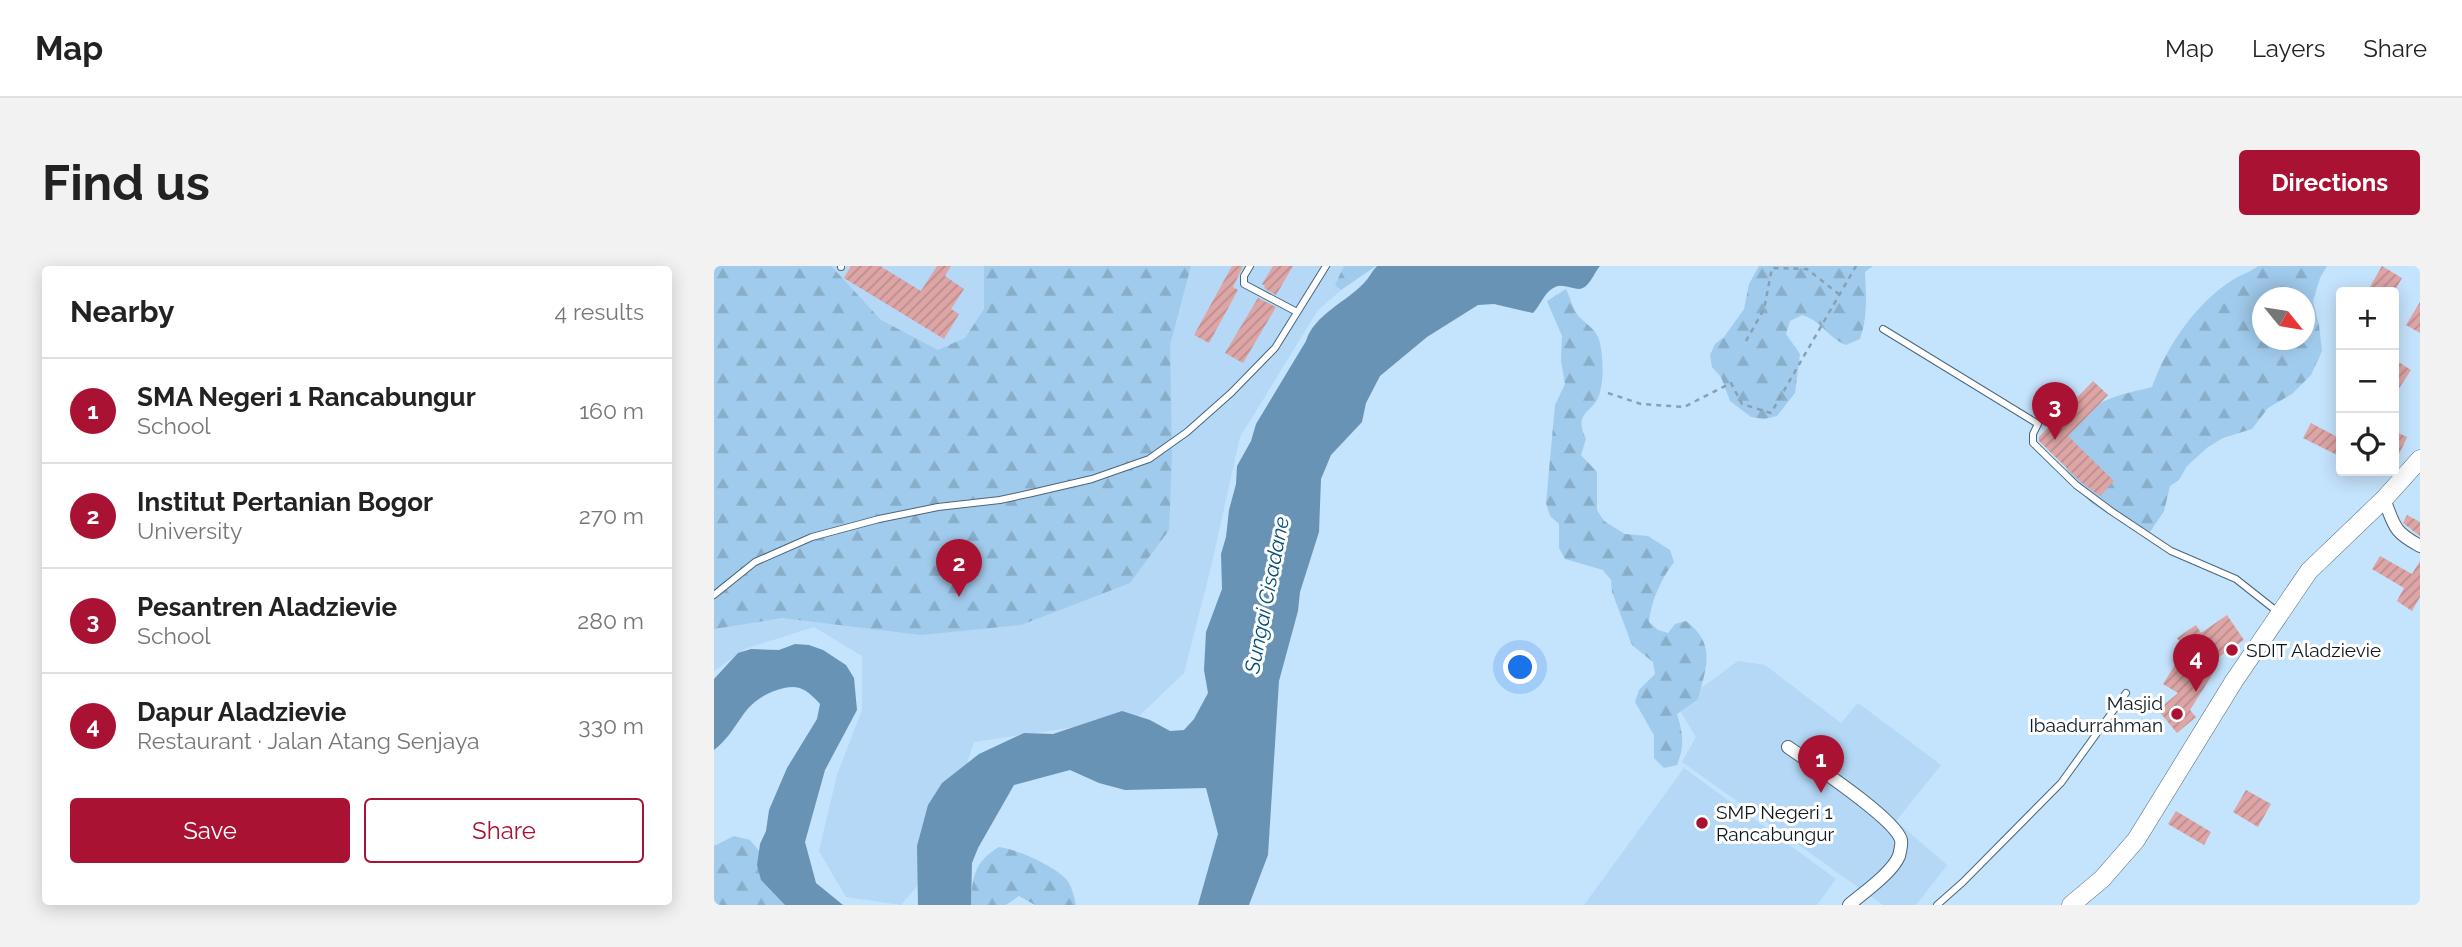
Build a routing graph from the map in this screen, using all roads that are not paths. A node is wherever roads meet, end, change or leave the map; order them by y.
1 (1250, 266) edge
2 (1326, 266) edge
3 (1297, 312) junction
4 (1883, 329) dead end
5 (2420, 459) edge
6 (2384, 499) junction
7 (2420, 546) edge
8 (714, 596) edge
9 (2281, 614) junction
10 (2126, 693) dead end
11 (1788, 747) dead end
12 (1849, 905) edge
13 (1937, 905) edge
14 (2071, 905) edge

1 - 3 lane
2 - 3 lane
3 - 8 lane
4 - 9 lane
5 - 6 main road
6 - 7 street
6 - 9 main road
9 - 14 main road
10 - 13 lane
11 - 12 street

